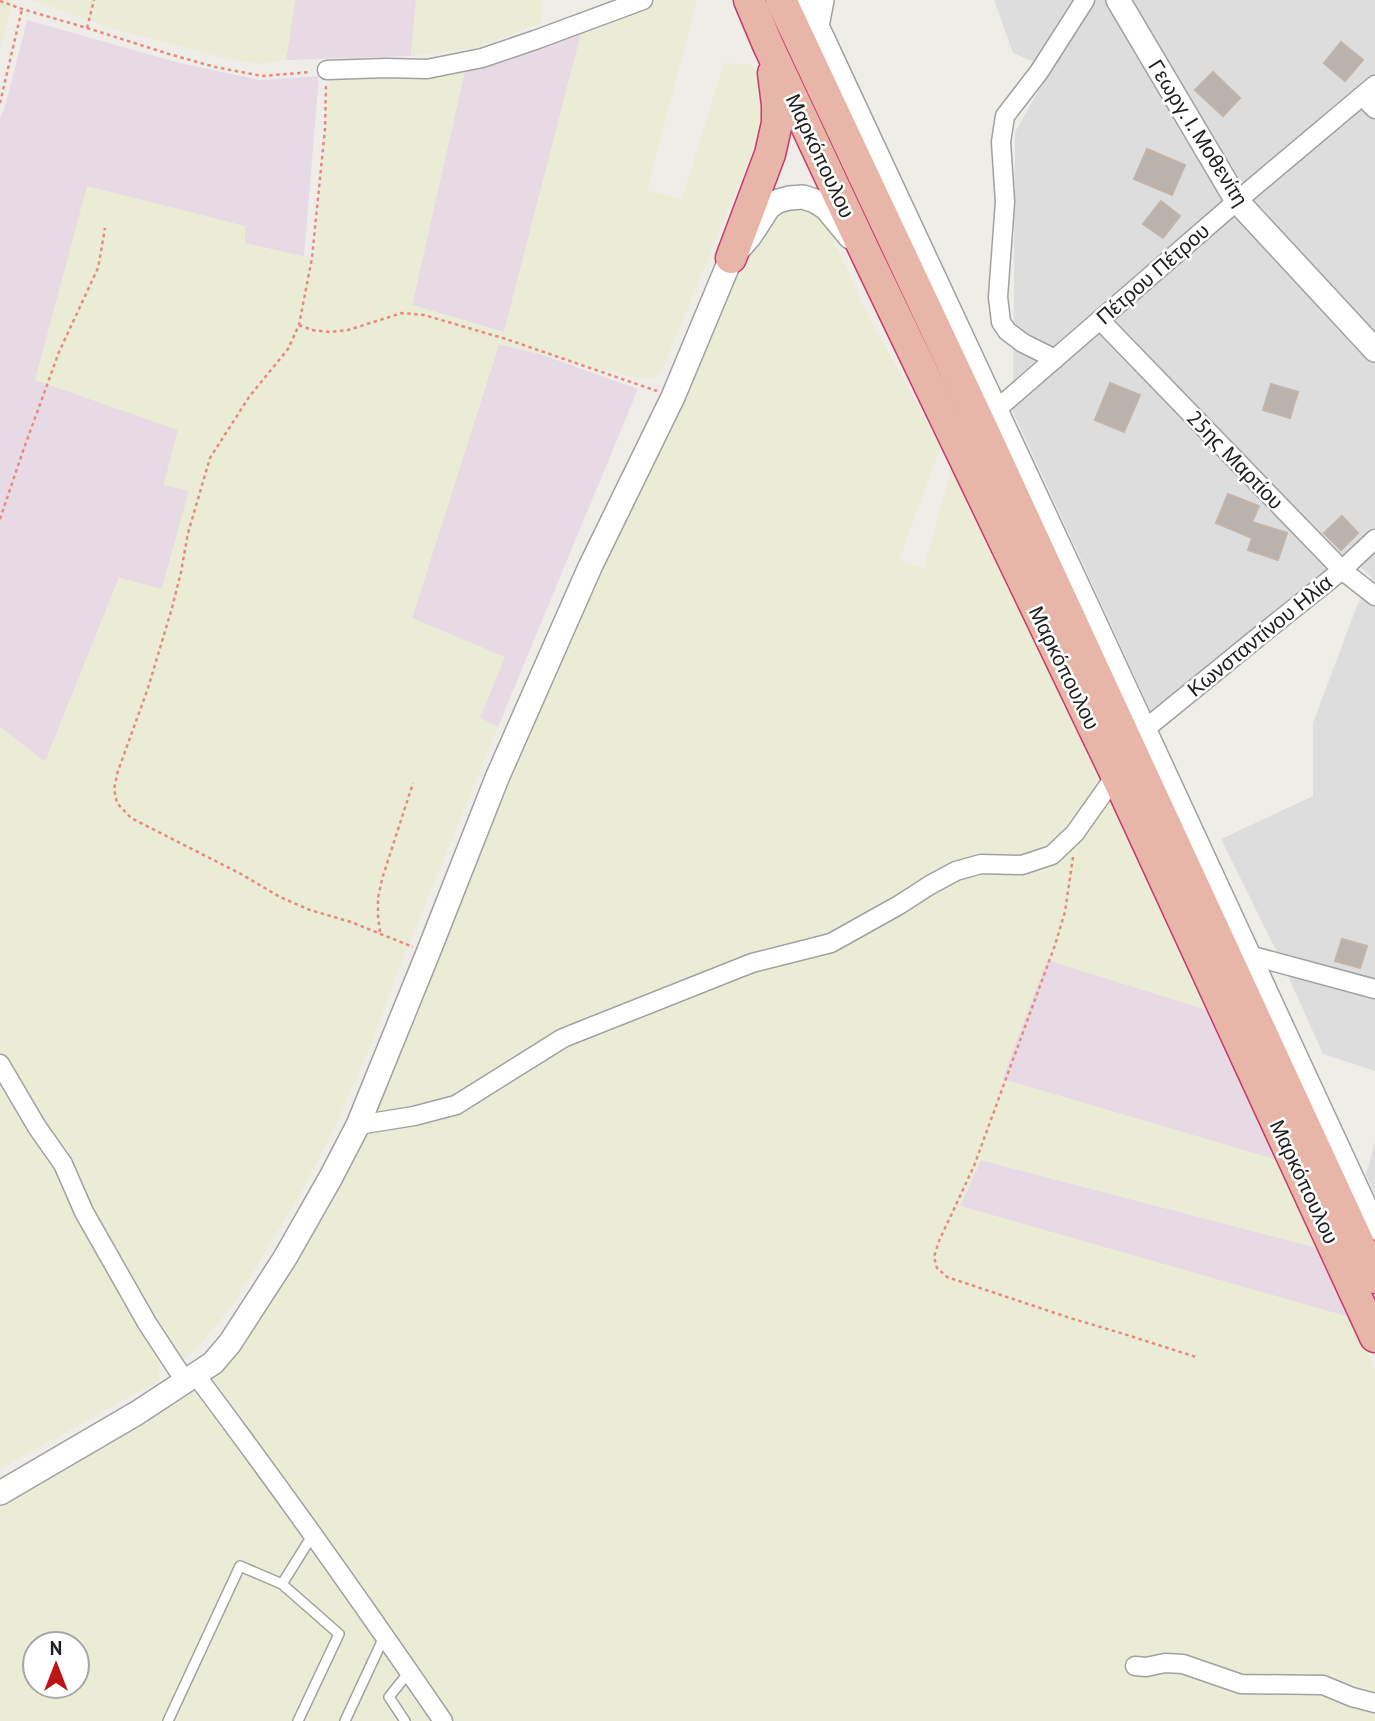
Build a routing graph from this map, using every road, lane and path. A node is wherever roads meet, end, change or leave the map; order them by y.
1 (94, 0) edge
2 (643, 0) edge
3 (750, 0) edge
4 (781, 0) edge
5 (805, 0) edge
6 (822, 0) edge
7 (1085, 0) edge
8 (1118, 0) edge
9 (0, 1) edge
10 (22, 9) junction
11 (817, 26) junction
12 (88, 28) junction
13 (768, 45) junction
14 (327, 70) junction
15 (1368, 90) edge
16 (0, 103) edge
17 (1375, 109) edge
18 (1237, 201) junction
19 (105, 228) dead end
20 (731, 258) junction
21 (868, 258) junction
22 (1100, 320) junction
23 (299, 325) junction
24 (1375, 350) edge
25 (1055, 359) junction
26 (673, 397) junction
27 (997, 409) junction
28 (0, 519) edge
29 (1375, 539) edge
30 (1342, 570) junction
31 (1375, 596) edge
32 (1144, 730) junction
33 (1116, 775) junction
34 (413, 783) dead end
35 (1075, 833) junction
36 (380, 933) junction
37 (428, 953) junction
38 (1249, 955) junction
39 (1373, 985) edge
40 (0, 1064) edge
41 (358, 1125) junction
42 (1375, 1228) edge
43 (1375, 1278) edge
44 (1375, 1337) edge
45 (1196, 1357) dead end
46 (190, 1378) junction
47 (0, 1493) edge
48 (312, 1536) junction
49 (282, 1584) junction
50 (385, 1635) junction
51 (1135, 1665) dead end
52 (409, 1672) junction
53 (1375, 1703) edge
54 (168, 1721) edge
55 (298, 1721) edge
56 (345, 1721) edge
57 (405, 1721) edge
58 (443, 1721) edge

1 - 12 path
2 - 14 street
3 - 13 highway, Μαρκόπουλου
4 - 43 highway, Μαρκόπουλου
5 - 11 street
6 - 11 street
7 - 25 street
8 - 18 street, Γεωργ. Ι. Μοθενίτη
9 - 10 path
10 - 12 path
10 - 16 path
11 - 27 street
12 - 14 path
13 - 20 highway
13 - 21 highway, Μαρκόπουλου
14 - 23 path
15 - 17 street
15 - 18 street, Πέτρου Πέτρου
18 - 22 street, Πέτρου Πέτρου
18 - 24 street, Γεωργ. Ι. Μοθενίτη
19 - 28 path
20 - 21 street
20 - 26 street
21 - 33 highway, Μαρκόπουλου
22 - 25 street, Πέτρου Πέτρου
22 - 30 street, 25ης Μαρτίου
23 - 26 path
23 - 36 path
25 - 27 street, Πέτρου Πέτρου
26 - 37 street
27 - 32 street
29 - 30 street, Κωνσταντίνου Ηλία
30 - 31 street, 25ης Μαρτίου
30 - 32 street, Κωνσταντίνου Ηλία
32 - 38 street
33 - 35 street
33 - 44 highway, Μαρκόπουλου
34 - 36 path
35 - 41 street
35 - 45 path
36 - 37 path
37 - 41 street
38 - 39 street
38 - 42 street
40 - 46 street
41 - 46 street
46 - 47 street
46 - 48 street
48 - 49 lane
48 - 50 street
49 - 54 lane
49 - 55 lane
50 - 52 street
50 - 56 lane
51 - 53 street
52 - 57 lane
52 - 58 street

